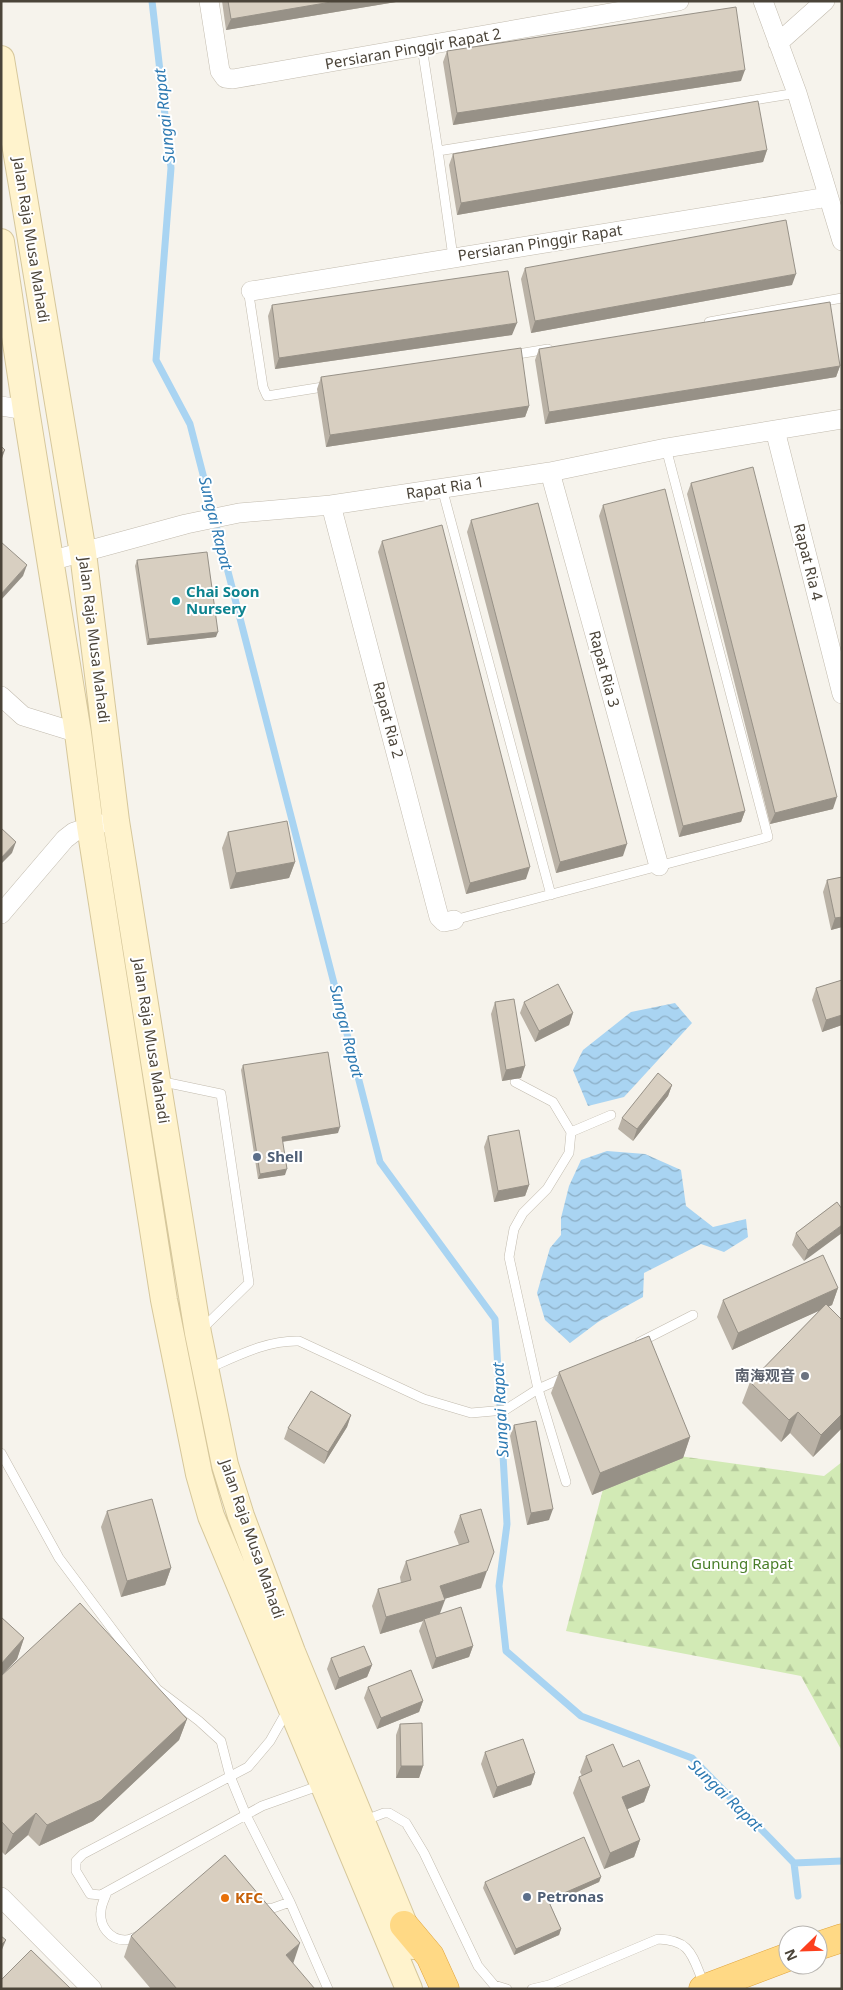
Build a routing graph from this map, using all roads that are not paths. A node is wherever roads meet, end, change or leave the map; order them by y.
1 (209, 1) edge
2 (679, 1) edge
3 (763, 1) edge
4 (825, 1) edge
5 (778, 43) junction
6 (422, 47) junction
7 (1, 59) edge
8 (797, 93) junction
9 (438, 151) junction
10 (828, 197) junction
11 (842, 241) edge
12 (1, 242) edge
13 (453, 257) junction
14 (251, 290) joint
15 (842, 298) edge
16 (697, 324) edge
17 (560, 347) edge
18 (502, 356) edge
19 (336, 384) edge
20 (13, 408) edge
21 (842, 419) edge
22 (775, 430) junction
23 (666, 448) junction
24 (550, 472) junction
25 (442, 488) junction
26 (331, 505) junction
27 (83, 553) junction
28 (50, 561) junction
29 (842, 694) edge
30 (1, 696) edge
31 (78, 734) junction
32 (116, 821) junction
33 (90, 826) junction
34 (658, 866) junction
35 (552, 895) junction
36 (1, 914) edge
37 (454, 920) joint
38 (143, 1081) junction
39 (515, 1082) dead end
40 (611, 1115) dead end
41 (571, 1132) junction
42 (693, 1315) dead end
43 (184, 1337) junction
44 (633, 1346) edge
45 (205, 1370) junction
46 (573, 1374) edge
47 (538, 1389) junction
48 (1, 1453) edge
49 (566, 1482) dead end
50 (290, 1707) junction
51 (230, 1776) junction
52 (323, 1784) junction
53 (246, 1815) junction
54 (352, 1826) junction
55 (108, 1892) junction
56 (1, 1897) edge
57 (290, 1902) junction
58 (252, 1908) edge
59 (404, 1925) junction
60 (148, 1929) edge
61 (842, 1938) edge
62 (828, 1943) edge
63 (778, 1961) edge
64 (704, 1988) edge
65 (92, 1989) edge
66 (328, 1989) edge
67 (409, 1989) edge
68 (430, 1989) edge
69 (445, 1989) edge
70 (507, 1989) edge
71 (532, 1989) edge

1 - 6 street, Persiaran Pinggir Rapat 2
2 - 6 street, Persiaran Pinggir Rapat 2
3 - 5 street
4 - 5 street
5 - 8 street
6 - 9 lane
7 - 27 main road, Jalan Raja Musa Mahadi
8 - 9 lane
8 - 10 street
9 - 13 lane
10 - 11 street
10 - 13 street, Persiaran Pinggir Rapat
12 - 20 main road, Jalan Raja Musa Mahadi
13 - 14 street, Persiaran Pinggir Rapat
14 - 19 lane
15 - 16 lane
17 - 18 lane
20 - 28 main road, Jalan Raja Musa Mahadi
21 - 22 street, Rapat Ria 1
22 - 23 street, Rapat Ria 1
22 - 29 street, Rapat Ria 4
23 - 24 street, Rapat Ria 1
23 - 34 lane
24 - 25 street, Rapat Ria 1
24 - 34 street, Rapat Ria 3
25 - 26 street, Rapat Ria 1
25 - 35 lane
26 - 27 street, Rapat Ria 1
26 - 37 street, Rapat Ria 2
27 - 28 street, Rapat Ria 1
27 - 32 main road, Jalan Raja Musa Mahadi
28 - 31 main road, Jalan Raja Musa Mahadi
30 - 31 street
31 - 33 main road, Jalan Raja Musa Mahadi
32 - 33 street
32 - 38 main road, Jalan Raja Musa Mahadi
33 - 36 street
33 - 38 main road, Jalan Raja Musa Mahadi
34 - 35 lane
35 - 37 lane
38 - 43 main road, Jalan Raja Musa Mahadi
38 - 43 lane
39 - 41 lane
40 - 41 lane
41 - 47 lane
42 - 44 lane
43 - 45 main road, Jalan Raja Musa Mahadi
43 - 50 main road, Jalan Raja Musa Mahadi
45 - 47 lane
45 - 54 main road, Jalan Raja Musa Mahadi
46 - 47 lane
47 - 49 lane
48 - 51 lane
50 - 51 lane
50 - 52 main road, Jalan Raja Musa Mahadi
51 - 53 lane
51 - 55 lane
52 - 53 lane
52 - 54 main road, Jalan Raja Musa Mahadi
53 - 55 lane
53 - 57 lane
54 - 59 main road, Jalan Raja Musa Mahadi
54 - 67 main road, Jalan Raja Musa Mahadi
54 - 70 lane
55 - 60 lane
56 - 65 street
57 - 58 lane
57 - 66 lane
59 - 68 main road, Jalan Raja Musa Mahadi
59 - 69 highway
61 - 62 highway
63 - 64 highway
64 - 71 lane

